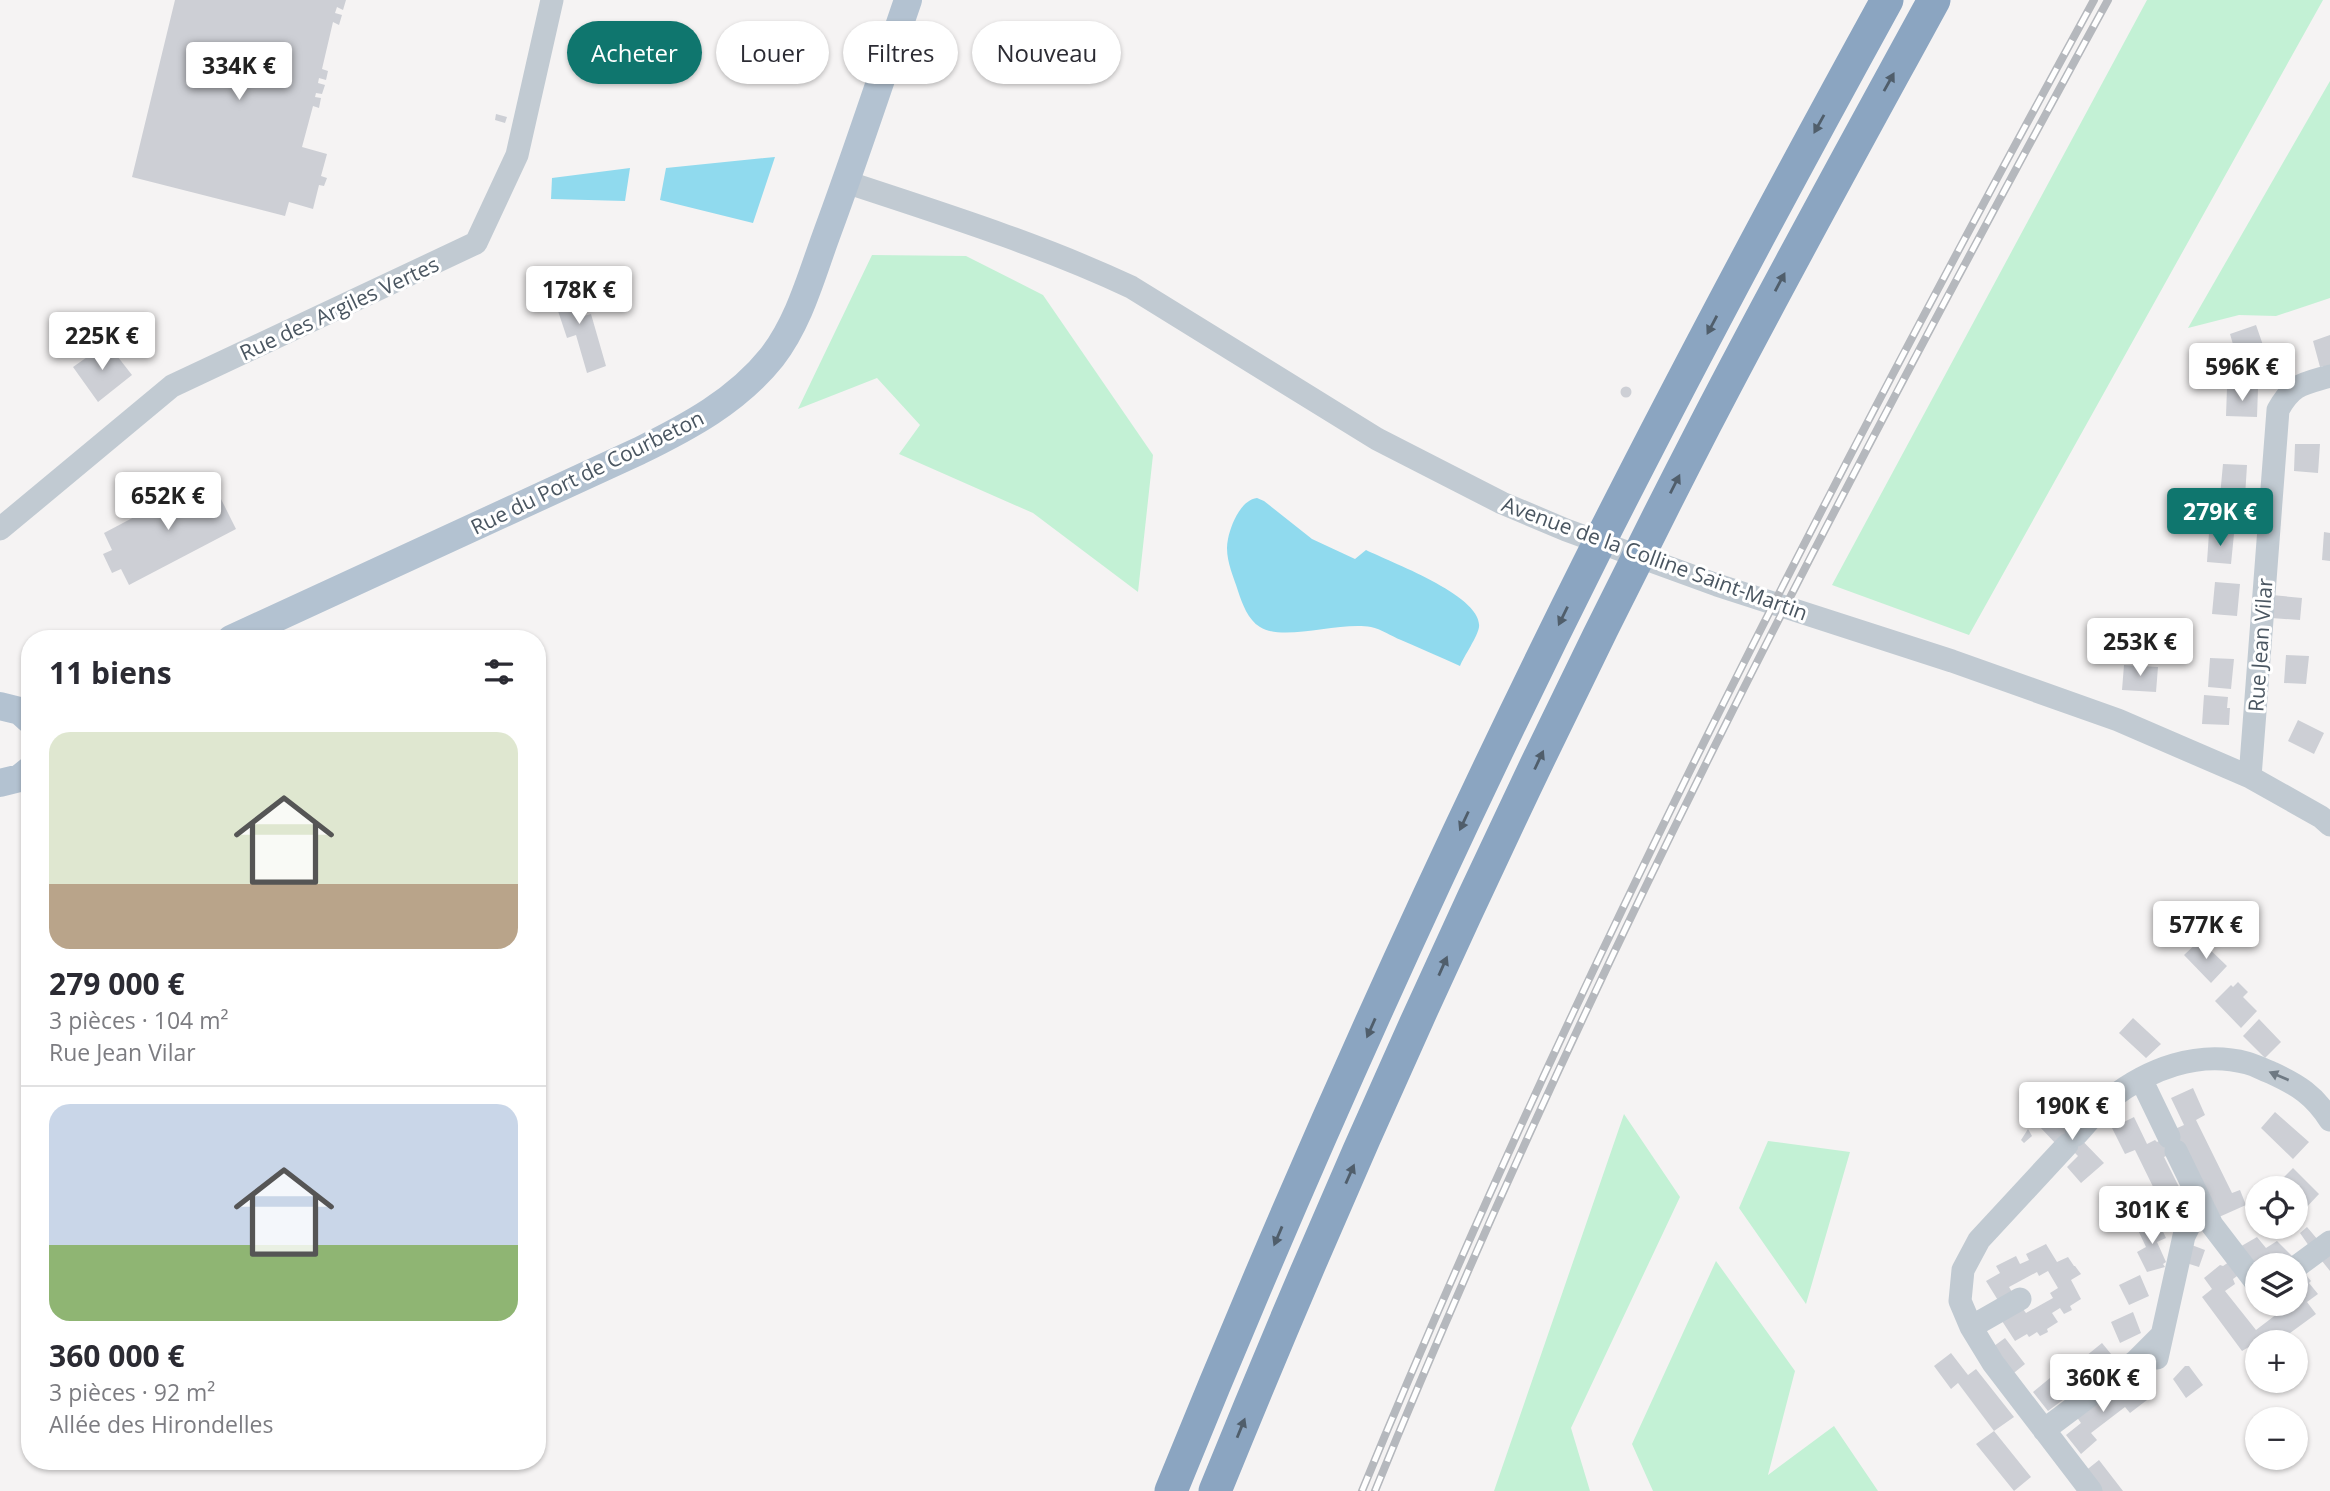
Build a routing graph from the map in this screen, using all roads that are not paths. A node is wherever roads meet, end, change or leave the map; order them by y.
1 (552, 0) edge
2 (908, 0) edge
3 (1887, 0) edge
4 (1934, 0) edge
5 (846, 182) junction
6 (2330, 376) edge
7 (0, 529) edge
8 (250, 630) edge
9 (21, 777) edge
10 (2250, 777) junction
11 (0, 783) edge
12 (2330, 825) edge
13 (2141, 1079) junction
14 (2330, 1120) edge
15 (2204, 1209) junction
16 (2330, 1241) edge
17 (2308, 1258) edge
18 (2245, 1268) edge
19 (2020, 1298) dead end
20 (1971, 1327) junction
21 (2162, 1335) junction
22 (2157, 1358) dead end
23 (2044, 1430) junction
24 (1171, 1491) edge
25 (1215, 1491) edge
26 (2091, 1491) edge

1 - 7 street, Rue des Argiles Vertes
2 - 5 main road, Rue du Port de Courbeton
3 -> 24 highway
25 -> 4 highway
5 - 8 main road, Rue du Port de Courbeton
5 - 10 street, Avenue de la Colline Saint-Martin
6 - 10 street, Rue Jean Vilar
9 - 11 main road
10 - 12 street, Avenue de la Colline Saint-Martin
14 -> 13 street
13 - 15 street
13 - 20 street
15 - 18 street
15 - 21 street
16 - 17 street
19 - 20 street
20 - 23 street
21 - 22 street
21 - 23 street
23 - 26 street

